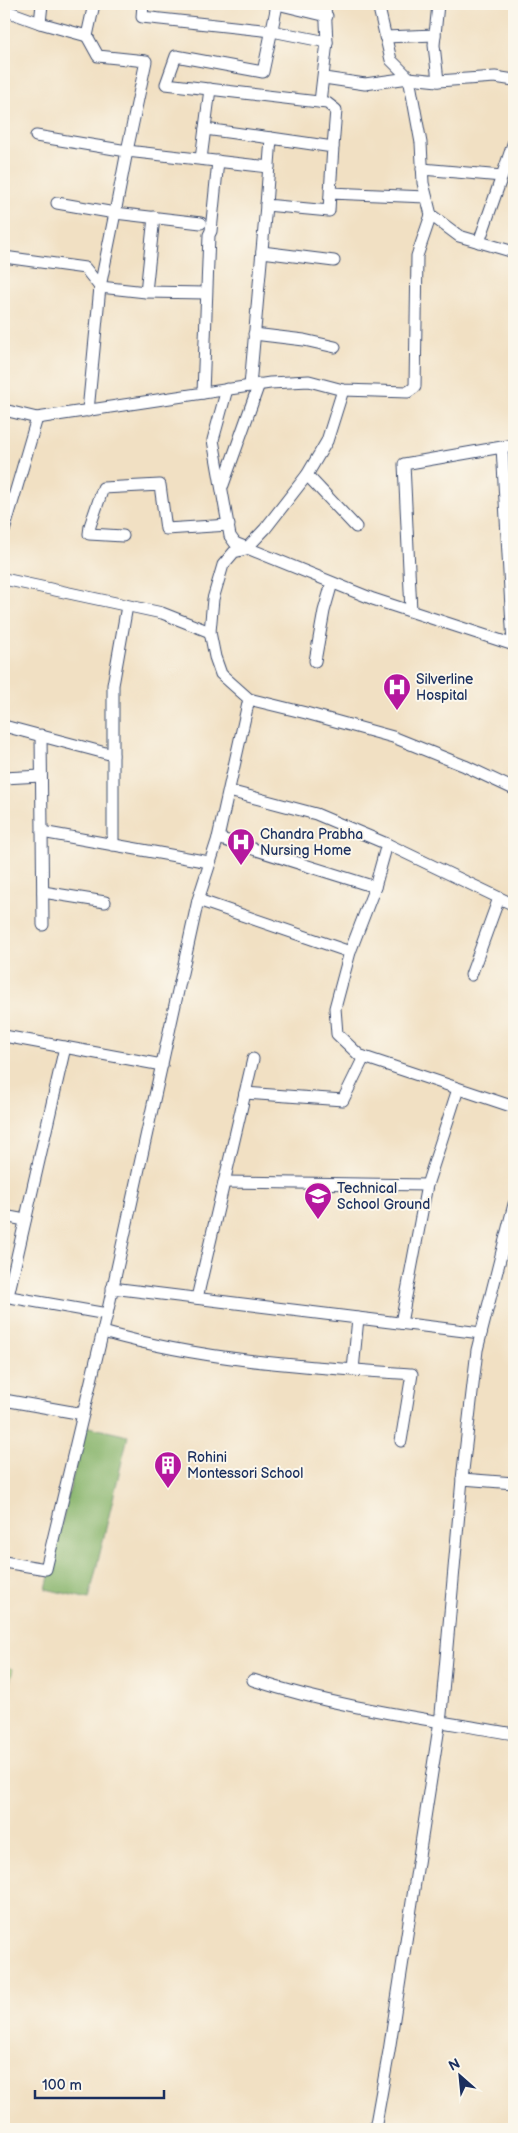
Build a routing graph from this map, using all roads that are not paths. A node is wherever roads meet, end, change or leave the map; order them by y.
1 (42, 4) edge
2 (94, 4) edge
3 (143, 4) edge
4 (276, 4) edge
5 (325, 4) edge
6 (378, 4) edge
7 (438, 4) edge
8 (4, 10) edge
9 (327, 16) junction
10 (40, 23) junction
11 (272, 32) junction
12 (435, 35) junction
13 (88, 36) junction
14 (386, 38) junction
15 (327, 42) junction
16 (324, 78) junction
17 (409, 78) junction
18 (514, 80) edge
19 (438, 81) junction
20 (210, 89) junction
21 (320, 102) junction
22 (205, 129) junction
23 (36, 136) dead end
24 (271, 138) junction
25 (514, 141) edge
26 (333, 146) junction
27 (127, 151) junction
28 (201, 159) junction
29 (218, 161) junction
30 (269, 167) junction
31 (422, 169) junction
32 (502, 176) junction
33 (330, 193) junction
34 (426, 197) junction
35 (57, 203) dead end
36 (266, 205) junction
37 (115, 213) junction
38 (431, 215) junction
39 (154, 217) junction
40 (201, 223) dead end
41 (479, 242) junction
42 (262, 252) junction
43 (514, 252) edge
44 (4, 257) edge
45 (334, 261) dead end
46 (100, 287) junction
47 (146, 292) junction
48 (206, 293) junction
49 (254, 334) junction
50 (335, 347) dead end
51 (254, 385) junction
52 (227, 389) junction
53 (343, 390) junction
54 (203, 393) junction
55 (4, 410) edge
56 (88, 411) junction
57 (37, 418) junction
58 (514, 445) edge
59 (502, 447) junction
60 (307, 476) junction
61 (223, 487) junction
62 (229, 525) junction
63 (356, 527) dead end
64 (4, 531) edge
65 (123, 536) dead end
66 (246, 549) junction
67 (4, 579) edge
68 (332, 583) junction
69 (127, 606) junction
70 (411, 611) junction
71 (210, 632) junction
72 (513, 645) edge
73 (315, 661) dead end
74 (250, 699) junction
75 (4, 726) edge
76 (41, 735) junction
77 (113, 755) junction
78 (41, 776) junction
79 (4, 778) edge
80 (514, 789) edge
81 (229, 791) junction
82 (42, 832) junction
83 (218, 838) junction
84 (113, 844) junction
85 (387, 844) junction
86 (209, 862) junction
87 (375, 887) junction
88 (43, 892) junction
89 (499, 898) junction
90 (198, 900) junction
91 (105, 902) dead end
92 (514, 905) edge
93 (43, 926) dead end
94 (350, 952) junction
95 (471, 975) dead end
96 (4, 1036) edge
97 (65, 1047) junction
98 (364, 1057) junction
99 (253, 1059) dead end
100 (162, 1066) junction
101 (458, 1089) junction
102 (245, 1093) junction
103 (514, 1106) edge
104 (224, 1182) junction
105 (426, 1185) junction
106 (514, 1204) edge
107 (4, 1216) edge
108 (25, 1220) junction
109 (112, 1288) junction
110 (6, 1296) edge
111 (197, 1298) junction
112 (107, 1314) junction
113 (358, 1318) junction
114 (401, 1323) junction
115 (103, 1332) junction
116 (481, 1333) junction
117 (352, 1370) junction
118 (4, 1400) edge
119 (83, 1414) junction
120 (401, 1441) dead end
121 (462, 1478) junction
122 (514, 1483) edge
123 (4, 1562) edge
124 (253, 1680) dead end
125 (440, 1721) junction
126 (514, 1734) edge
127 (375, 2129) edge

1 - 10 street
2 - 13 street
3 - 11 street
4 - 9 street
4 - 11 street
5 - 9 street
6 - 14 street
7 - 12 street
8 - 10 street
9 - 15 street
10 - 13 street
11 - 15 street
11 - 20 street
12 - 14 street
12 - 19 street
13 - 27 street
14 - 17 street
15 - 16 street
16 - 17 street
16 - 21 street
17 - 19 street
17 - 31 street
18 - 19 street
20 - 21 street
20 - 22 street
21 - 26 street
22 - 24 street
22 - 28 street
23 - 27 street
24 - 26 street
24 - 30 street
25 - 32 street
26 - 33 street
27 - 28 street
27 - 37 street
28 - 29 street
29 - 30 street
29 - 48 street
30 - 36 street
31 - 32 street
31 - 34 street
32 - 41 street
33 - 34 street
33 - 36 street
34 - 38 street
35 - 37 street
36 - 42 street
37 - 39 street
37 - 46 street
38 - 41 street
38 - 53 street
39 - 40 street
39 - 47 street
41 - 43 street
42 - 45 street
42 - 49 street
44 - 46 street
46 - 47 street
46 - 56 street
47 - 48 street
48 - 54 street
49 - 50 street
49 - 51 street
51 - 52 street
51 - 53 street
51 - 61 street
52 - 54 street
52 - 61 street
53 - 60 street
54 - 56 street
55 - 57 street
56 - 57 street
57 - 64 street
58 - 59 street
59 - 70 street
59 - 72 street
60 - 63 street
60 - 66 street
61 - 62 street
62 - 65 street
62 - 66 street
66 - 68 street
66 - 71 street
67 - 69 street
68 - 70 street
68 - 73 street
69 - 71 street
69 - 77 street
70 - 72 street
71 - 74 street
74 - 80 street
74 - 81 street
75 - 76 street
76 - 77 street
76 - 78 street
77 - 84 street
78 - 79 street
78 - 82 street
81 - 83 street
81 - 85 street
82 - 84 street
82 - 88 street
83 - 86 street
83 - 87 street
84 - 86 street
85 - 87 street
85 - 89 street
86 - 90 street
87 - 94 street
88 - 91 street
88 - 93 street
89 - 92 street
89 - 95 street
90 - 94 street
90 - 100 street
94 - 98 street
96 - 97 street
97 - 100 street
97 - 108 street
98 - 101 street
98 - 102 street
99 - 102 street
100 - 109 street
101 - 103 street
101 - 105 street
102 - 104 street
104 - 105 street
104 - 111 street
105 - 114 street
106 - 116 street
107 - 108 street
108 - 110 street
109 - 111 street
109 - 112 street
110 - 112 street
111 - 113 street
112 - 115 street
113 - 114 street
113 - 117 street
114 - 116 street
115 - 117 street
115 - 119 street
116 - 121 street
117 - 120 street
118 - 119 street
119 - 123 street
121 - 122 street
121 - 125 street
124 - 125 street
125 - 126 street
125 - 127 street

